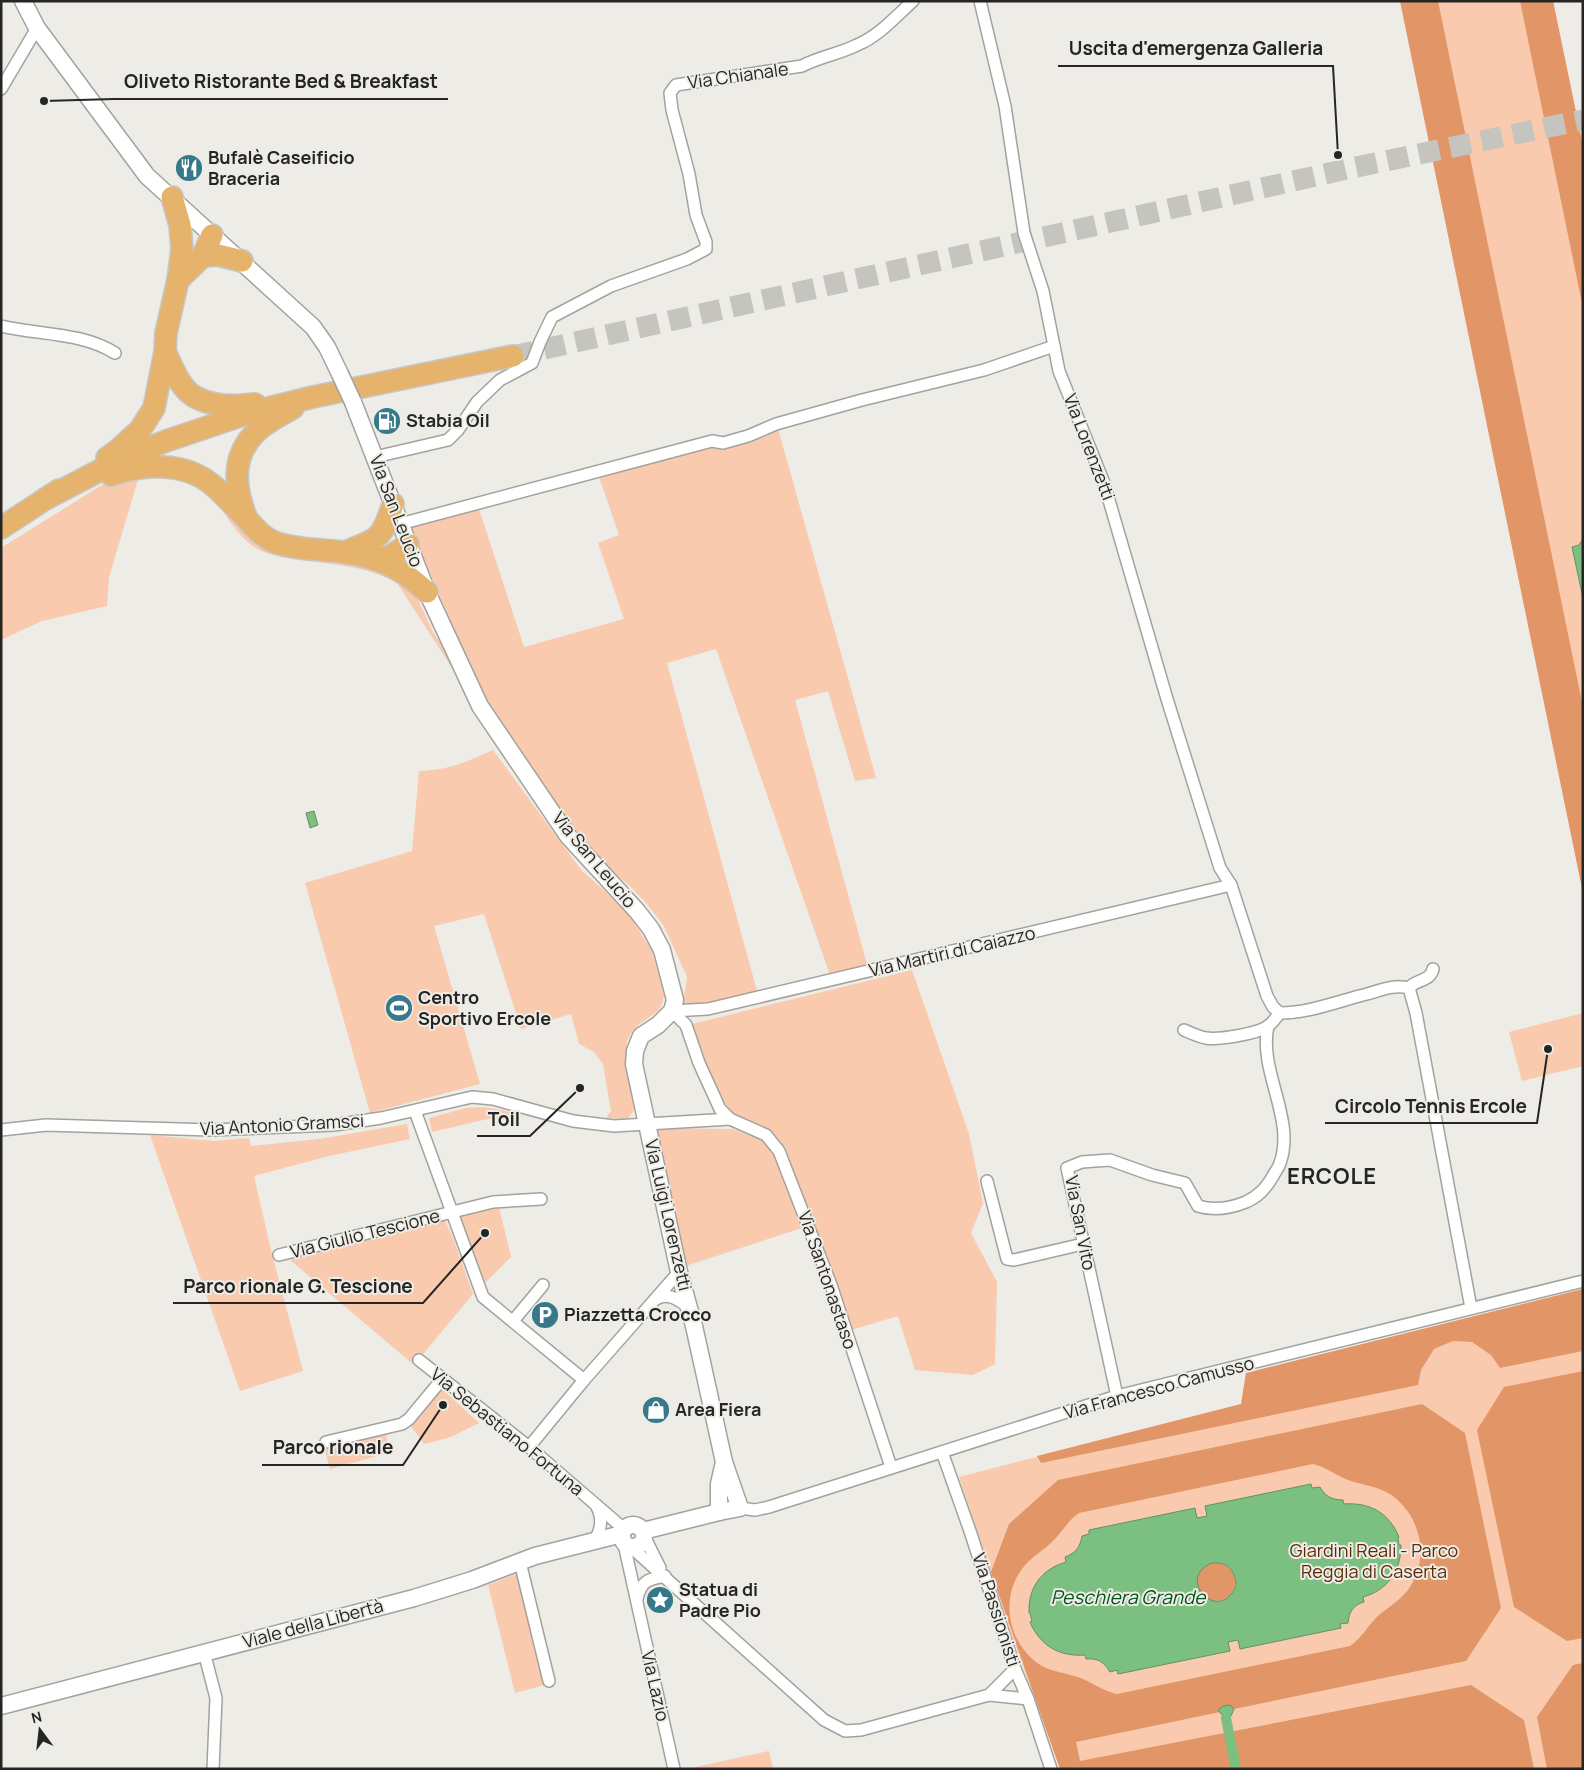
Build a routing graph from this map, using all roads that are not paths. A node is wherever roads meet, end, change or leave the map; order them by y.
1 (23, 1) edge
2 (912, 1) edge
3 (980, 1) edge
4 (37, 28) junction
5 (1, 88) edge
6 (172, 197) junction
7 (212, 235) junction
8 (182, 249) junction
9 (203, 256) junction
10 (242, 261) junction
11 (178, 280) junction
12 (1, 326) edge
13 (1054, 346) junction
14 (165, 352) junction
15 (115, 353) dead end
16 (513, 356) tunnel mouth
17 (313, 397) junction
18 (375, 457) junction
19 (47, 498) junction
20 (393, 504) junction
21 (246, 518) junction
22 (1, 528) edge
23 (404, 534) junction
24 (377, 539) junction
25 (345, 552) junction
26 (376, 560) junction
27 (427, 592) junction
28 (1231, 885) junction
29 (1433, 969) dead end
30 (1409, 988) junction
31 (672, 1011) junction
32 (1280, 1013) junction
33 (1268, 1026) junction
34 (1184, 1030) dead end
35 (415, 1111) junction
36 (730, 1119) junction
37 (647, 1124) junction
38 (1, 1130) edge
39 (987, 1181) dead end
40 (541, 1198) dead end
41 (452, 1213) junction
42 (1083, 1244) junction
43 (278, 1255) dead end
44 (679, 1272) junction
45 (1583, 1281) edge
46 (544, 1285) dead end
47 (656, 1299) junction
48 (689, 1307) junction
49 (1471, 1308) junction
50 (513, 1321) junction
51 (419, 1360) dead end
52 (443, 1378) junction
53 (584, 1380) junction
54 (1117, 1396) junction
55 (326, 1442) dead end
56 (529, 1447) junction
57 (942, 1452) junction
58 (724, 1462) junction
59 (891, 1467) junction
60 (595, 1504) junction
61 (740, 1508) junction
62 (719, 1512) junction
63 (646, 1538) junction
64 (626, 1539) junction
65 (594, 1541) junction
66 (520, 1562) junction
67 (665, 1576) junction
68 (637, 1603) junction
69 (204, 1652) junction
70 (1015, 1669) junction
71 (549, 1681) dead end
72 (989, 1694) junction
73 (1028, 1699) junction
74 (1, 1706) edge
75 (213, 1769) edge
76 (674, 1769) edge
77 (1051, 1769) edge

1 - 4 street, Via San Leucio
2 - 18 street, Via Chianale
3 - 13 street, Via Lorenzetti
4 - 5 street
4 - 6 street, Via San Leucio
6 - 7 street, Via San Leucio
6 - 8 highway
7 - 8 highway
7 - 9 highway
7 - 10 street, Via San Leucio
8 - 11 highway
9 - 10 highway
9 - 11 highway
10 - 18 street, Via San Leucio, bridge
11 - 14 highway
12 - 15 street
13 - 23 street
13 - 28 street, Via Lorenzetti
14 - 17 highway
14 - 19 highway
16 - 17 highway
17 - 19 highway
17 - 21 highway
18 - 20 street, Via San Leucio
19 - 21 highway
19 - 22 highway
20 - 23 street, Via San Leucio
20 - 24 highway
21 - 25 highway
23 - 24 highway
23 - 26 highway
23 - 27 street, Via San Leucio
24 - 25 highway
25 - 26 highway
26 - 27 highway
27 - 31 street, Via San Leucio
28 - 31 street, Via Martiri di Caiazzo
28 - 32 street, Via Lorenzetti
29 - 30 street
30 - 32 street
30 - 49 street
31 - 36 street, Via Santonastaso
31 - 37 street, Via Luigi Lorenzetti
32 - 33 street
33 - 34 street
33 - 42 street, Via San Vito
35 - 37 street, Via Antonio Gramsci
35 - 38 street, Via Antonio Gramsci
35 - 41 street, Via Giulio Tescione
36 - 37 street, Via Santonastaso
36 - 59 street, Via Santonastaso
37 - 44 street, Via Luigi Lorenzetti
39 - 42 street
40 - 41 street, Via Giulio Tescione
41 - 43 street, Via Giulio Tescione
41 - 50 street, Via Giulio Tescione
42 - 54 street, Via San Vito
44 - 47 street
44 - 48 street, Via Luigi Lorenzetti
45 - 49 street, Via Francesco Camusso
46 - 50 street
47 - 48 street
47 - 53 street
48 - 58 street, Via Luigi Lorenzetti
49 - 54 street, Via Francesco Camusso
50 - 53 street, Via Giulio Tescione
51 - 52 street, Via Sebastiano Fortuna
52 - 55 street
52 - 56 street, Via Sebastiano Fortuna
53 - 56 street
54 - 57 street, Via Francesco Camusso
56 - 60 street, Via Sebastiano Fortuna
57 - 59 street, Via Francesco Camusso
57 - 70 street, Via Passionisti
58 - 61 street
58 - 62 street
59 - 61 street, Via Francesco Camusso
60 - 64 street, Via Sebastiano Fortuna
60 - 65 street, Via Sebastiano Fortuna
61 - 62 street, Viale della Libertà
62 - 63 street, Viale della Libertà
63 - 64 street, Viale della Libertà
63 - 67 street
64 - 65 street, Viale della Libertà
64 - 67 street, Via Sebastiano Fortuna
64 - 68 street, Via Lazio
65 - 66 street, Viale della Libertà
66 - 69 street, Viale della Libertà
66 - 71 street
67 - 68 street
67 - 72 street, Via Sebastiano Fortuna
68 - 76 street, Via Lazio
69 - 74 street, Viale della Libertà
69 - 75 street
70 - 72 street
70 - 73 street, Via Passionisti
72 - 73 street
73 - 77 street, Via Passionisti

